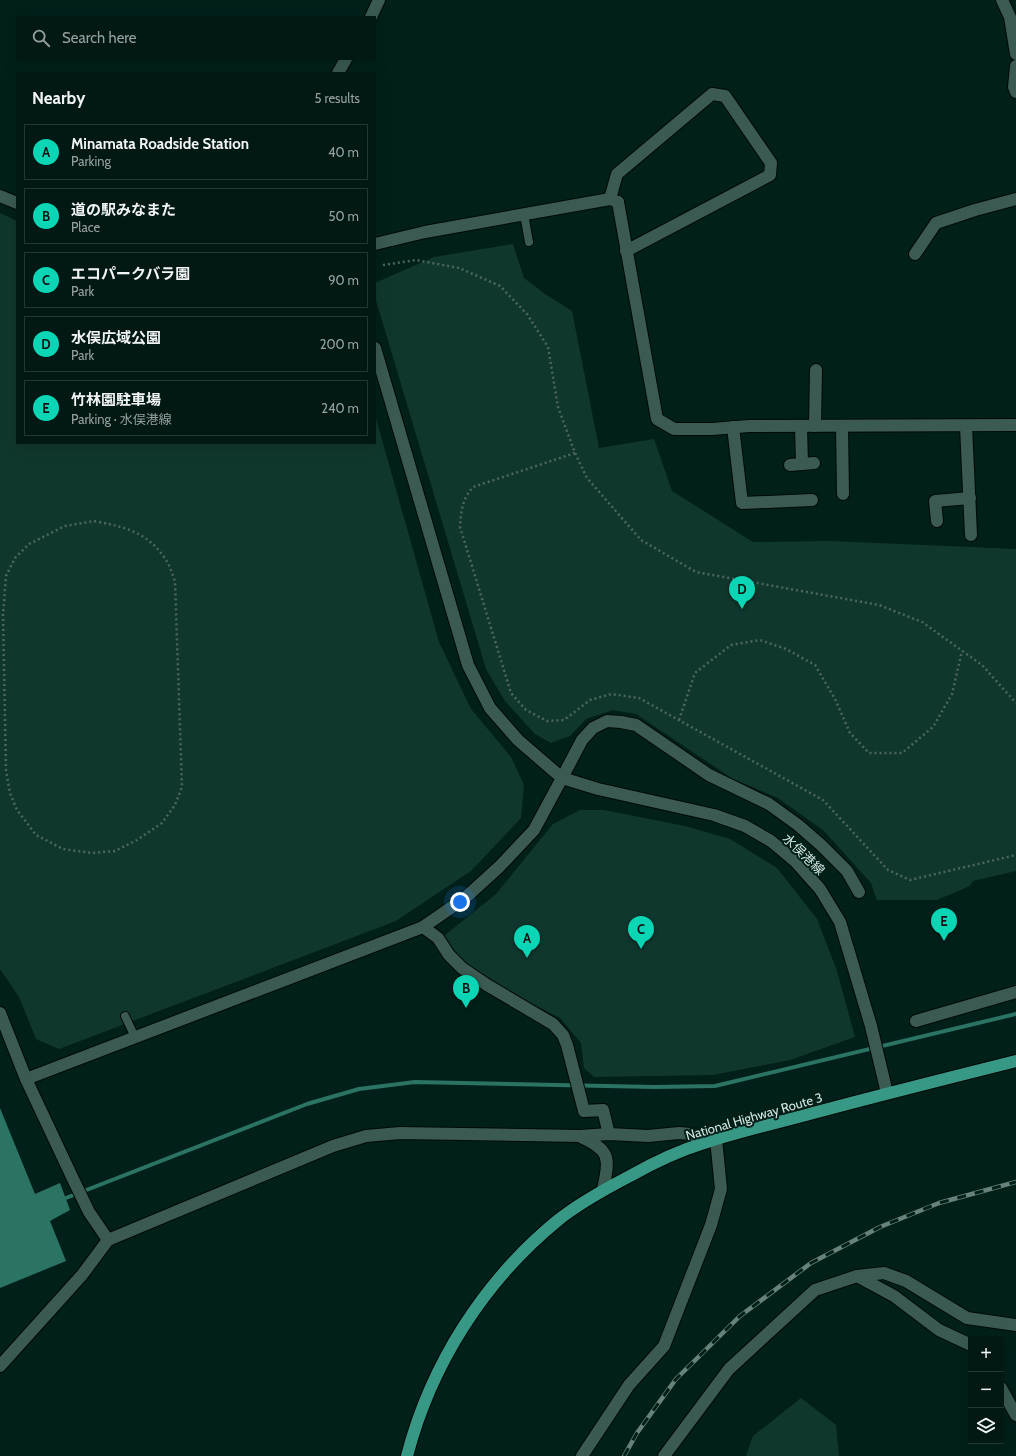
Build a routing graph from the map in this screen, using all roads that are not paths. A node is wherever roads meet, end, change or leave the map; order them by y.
1 (379, 0) edge
2 (1002, 0) edge
3 (371, 16) edge
4 (1016, 54) edge
5 (345, 60) edge
6 (1016, 66) edge
7 (339, 72) edge
8 (1016, 92) edge
9 (0, 196) edge
10 (1016, 199) edge
11 (614, 200) junction
12 (16, 203) edge
13 (524, 214) junction
14 (529, 242) dead end
15 (376, 244) edge
16 (626, 251) junction
17 (914, 254) dead end
18 (376, 351) edge
19 (816, 370) dead end
20 (1016, 425) edge
21 (801, 426) junction
22 (815, 426) junction
23 (842, 426) junction
24 (966, 426) junction
25 (733, 427) junction
26 (802, 464) dead end
27 (843, 494) dead end
28 (970, 498) junction
29 (812, 500) dead end
30 (937, 521) dead end
31 (971, 535) dead end
32 (562, 778) junction
33 (859, 892) dead end
34 (423, 927) junction
35 (1016, 992) edge
36 (0, 1013) edge
37 (125, 1016) dead end
38 (916, 1021) dead end
39 (135, 1037) junction
40 (1016, 1061) edge
41 (26, 1079) junction
42 (887, 1093) junction
43 (610, 1134) junction
44 (580, 1136) junction
45 (716, 1139) junction
46 (703, 1143) junction
47 (603, 1190) junction
48 (108, 1240) junction
49 (857, 1276) junction
50 (1016, 1325) edge
51 (968, 1344) edge
52 (0, 1366) edge
53 (1004, 1393) edge
54 (1016, 1415) edge
55 (407, 1456) edge
56 (582, 1456) edge
57 (664, 1456) edge

1 - 3 street
2 - 4 street
5 - 7 street
6 - 8 street
9 - 12 street
10 - 17 street
11 - 13 street
11 - 16 street
11 - 16 street
13 - 14 lane
13 - 15 street
16 - 25 street
18 - 32 street
19 - 22 street
20 - 24 street
21 - 22 street
21 - 25 street
21 - 26 street
22 - 23 street
23 - 24 street
23 - 27 street
24 - 28 street
25 - 29 street
28 - 30 street
28 - 31 street
32 - 33 street
32 - 34 street
32 - 42 street, 水俣港線
34 - 39 street
34 - 43 street
35 - 38 street
36 - 41 street
37 - 39 lane
39 - 41 street
40 - 42 highway, National Highway Route 3
41 - 48 street
42 - 45 highway, National Highway Route 3
43 - 44 street
43 - 46 street
44 - 47 street
44 - 48 street
45 - 46 highway, National Highway Route 3
45 - 56 street
46 - 47 highway, National Highway Route 3
47 - 55 highway, National Highway Route 3
48 - 52 street
49 - 50 street
49 - 51 street
49 - 57 street
53 - 54 street

